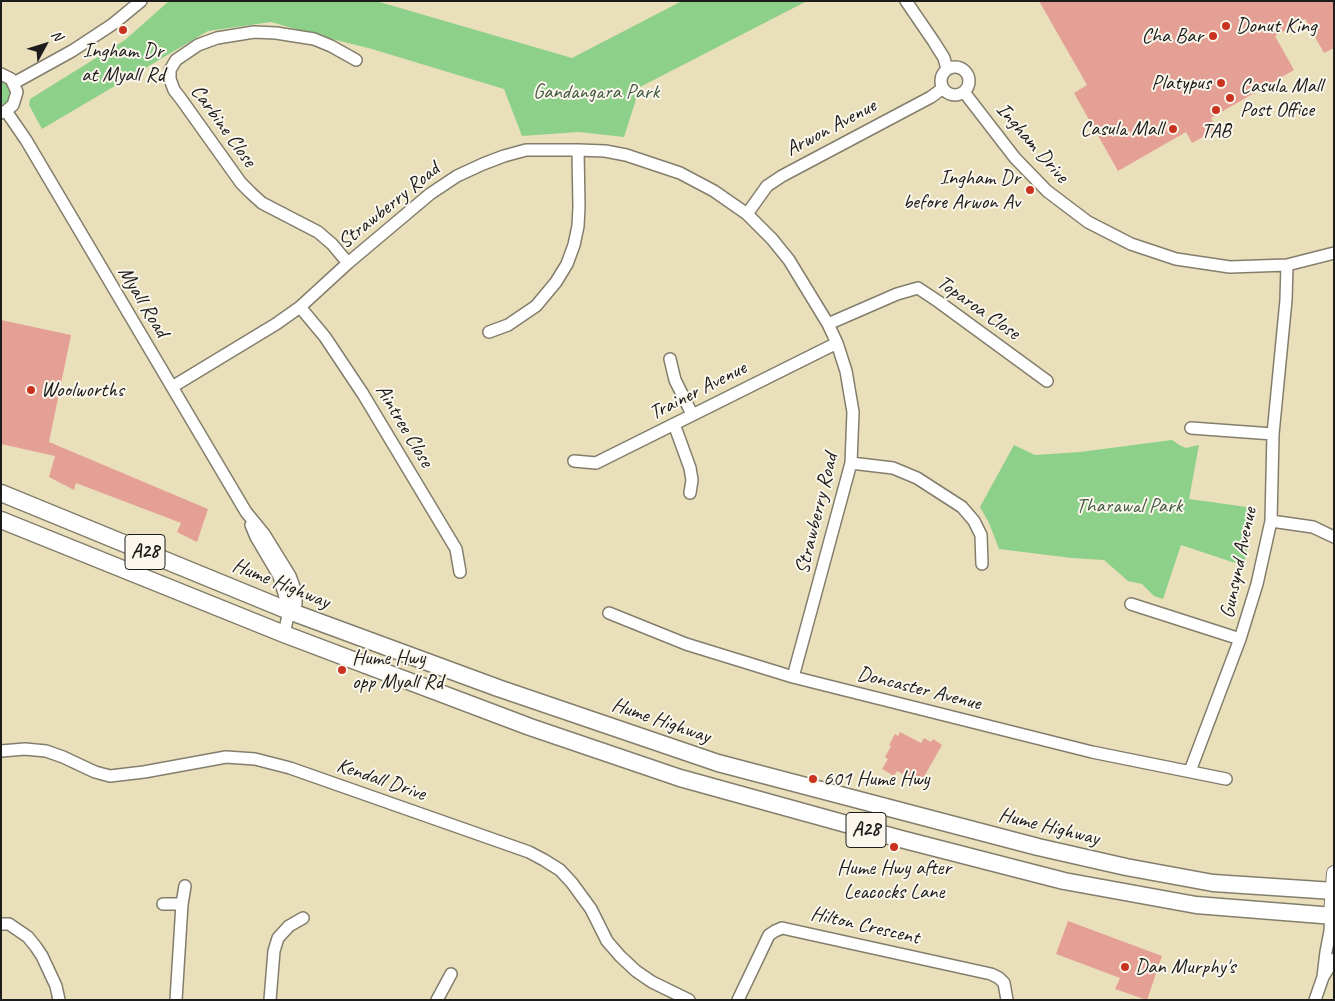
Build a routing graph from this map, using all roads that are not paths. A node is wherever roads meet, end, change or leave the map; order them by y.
1 (141, 1) edge
2 (906, 1) edge
3 (356, 60) dead end
4 (947, 69) junction
5 (1, 74) edge
6 (14, 83) junction
7 (943, 88) junction
8 (964, 92) junction
9 (4, 112) edge
10 (578, 150) junction
11 (747, 214) junction
12 (1334, 253) edge
13 (348, 263) junction
14 (1287, 264) junction
15 (300, 307) junction
16 (828, 324) junction
17 (489, 332) dead end
18 (837, 342) junction
19 (670, 359) dead end
20 (1047, 381) dead end
21 (172, 387) junction
22 (692, 414) junction
23 (674, 424) junction
24 (1191, 428) dead end
25 (1273, 434) junction
26 (574, 460) dead end
27 (851, 463) junction
28 (1, 493) edge
29 (690, 494) dead end
30 (1, 520) edge
31 (1271, 521) junction
32 (1334, 537) edge
33 (982, 564) dead end
34 (460, 572) dead end
35 (1131, 604) dead end
36 (289, 611) junction
37 (609, 612) dead end
38 (284, 634) junction
39 (1240, 639) junction
40 (793, 677) junction
41 (1, 752) edge
42 (1190, 771) junction
43 (1226, 779) dead end
44 (1334, 873) edge
45 (185, 886) dead end
46 (1333, 891) edge
47 (163, 904) dead end
48 (182, 904) junction
49 (1332, 916) edge
50 (303, 918) dead end
51 (5, 924) edge
52 (1334, 959) edge
53 (450, 974) dead end
54 (1323, 977) junction
55 (59, 1000) edge
56 (176, 1000) edge
57 (270, 1000) edge
58 (437, 1000) edge
59 (689, 1000) edge
60 (738, 1000) edge
61 (1007, 1000) edge
62 (1315, 1000) edge

1 - 6 street
2 - 4 street
3 - 13 street, Carbine Close
4 - 7 street
4 - 8 street
5 - 6 street
6 - 9 street
7 - 8 street
7 - 11 street, Arwon Avenue
8 - 14 street, Ingham Drive
9 - 21 street, Myall Road
10 - 11 street, Strawberry Road
10 - 13 street, Strawberry Road
10 - 17 street
11 - 16 street, Strawberry Road
12 - 14 street, Ingham Drive
13 - 15 street, Strawberry Road
14 - 25 street, Gunsynd Avenue
15 - 21 street, Strawberry Road
15 - 34 street, Aintree Close
16 - 18 street, Strawberry Road
16 - 20 street, Toparoa Close
18 - 22 street, Trainer Avenue
18 - 27 street, Strawberry Road
19 - 22 street
21 - 36 street, Myall Road
22 - 23 street, Trainer Avenue
23 - 26 street, Trainer Avenue
23 - 29 street
24 - 25 street
25 - 31 street, Gunsynd Avenue
27 - 33 street
27 - 40 street, Strawberry Road
28 - 36 highway, Hume Highway / A28
30 - 38 highway, A28
31 - 32 street
31 - 39 street, Gunsynd Avenue
35 - 39 street
36 - 38 street, Myall Road
36 - 46 highway, Hume Highway / A28
37 - 40 street, Doncaster Avenue
38 - 49 highway, A28
39 - 42 street, Gunsynd Avenue
40 - 42 street, Doncaster Avenue
41 - 59 street, Kendall Drive
42 - 43 street, Doncaster Avenue
44 - 46 main road
45 - 48 street
46 - 49 main road
47 - 48 street
48 - 56 street
49 - 54 street
50 - 57 street
51 - 55 street
52 - 54 street
53 - 58 street
54 - 62 street
60 - 61 street, Hilton Crescent

